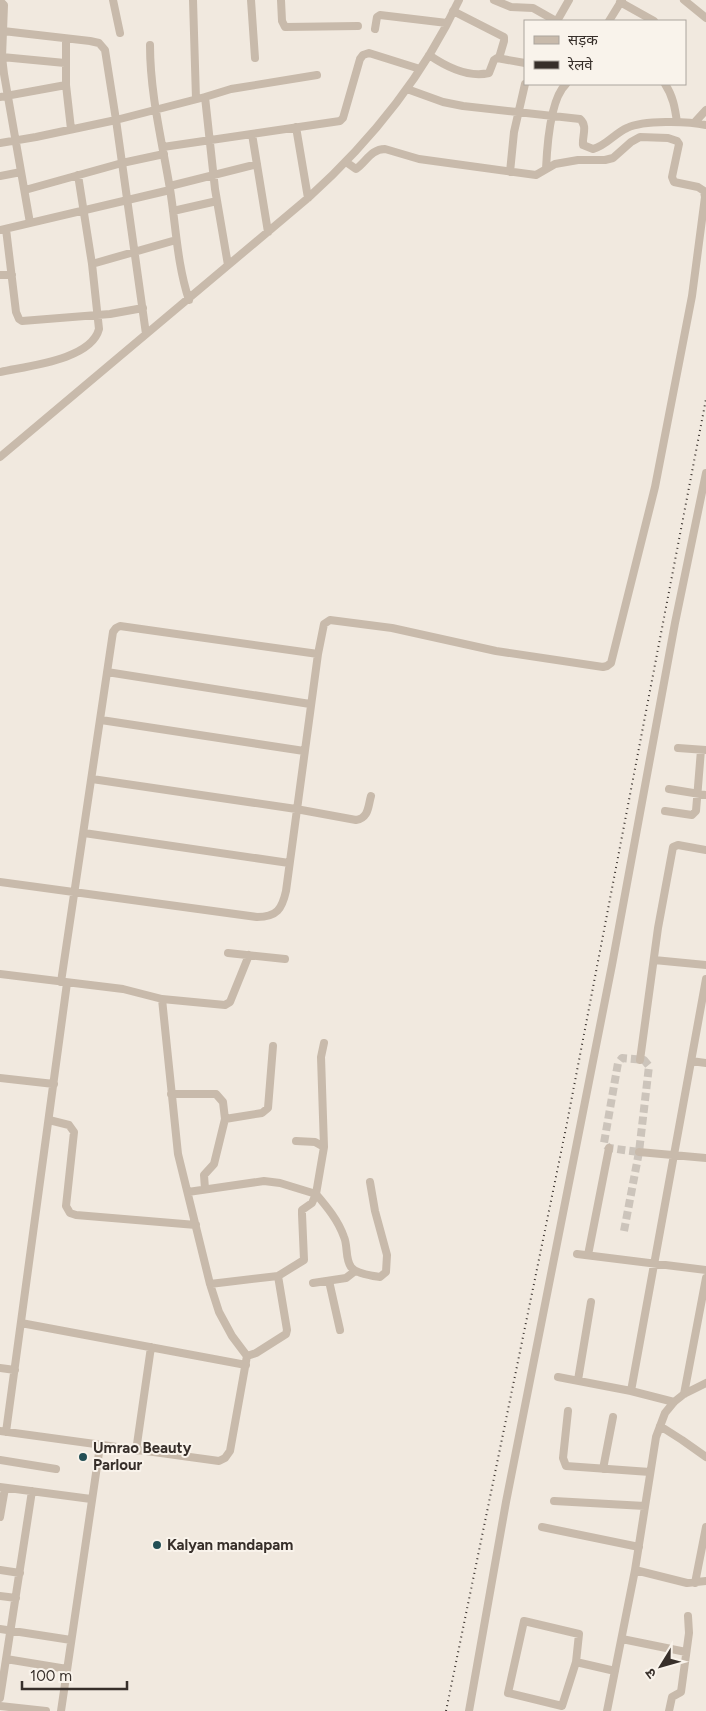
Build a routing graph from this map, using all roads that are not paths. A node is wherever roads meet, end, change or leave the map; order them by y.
1 (113, 0) edge
2 (193, 0) edge
3 (252, 0) edge
4 (281, 0) edge
5 (459, 0) edge
6 (494, 0) edge
7 (569, 0) edge
8 (684, 0) edge
9 (2, 1) edge
10 (621, 1) edge
11 (453, 11) junction
12 (706, 18) edge
13 (554, 20) edge
14 (557, 20) edge
15 (610, 20) edge
16 (652, 20) edge
17 (447, 23) junction
18 (358, 26) dead end
19 (375, 29) dead end
20 (120, 32) dead end
21 (2, 35) edge
22 (66, 39) junction
23 (150, 45) dead end
24 (429, 55) junction
25 (2, 57) junction
26 (255, 58) dead end
27 (498, 58) junction
28 (65, 63) junction
29 (524, 63) edge
30 (420, 69) junction
31 (317, 75) dead end
32 (525, 85) edge
33 (565, 85) edge
34 (666, 85) edge
35 (66, 86) junction
36 (407, 89) junction
37 (4, 96) edge
38 (205, 97) junction
39 (196, 99) junction
40 (155, 108) junction
41 (706, 110) edge
42 (518, 112) junction
43 (553, 116) junction
44 (116, 120) junction
45 (677, 122) junction
46 (695, 122) junction
47 (706, 125) edge
48 (296, 127) junction
49 (71, 129) junction
50 (252, 134) junction
51 (16, 140) junction
52 (210, 140) junction
53 (0, 142) edge
54 (163, 150) junction
55 (346, 162) junction
56 (122, 163) junction
57 (257, 164) junction
58 (546, 169) junction
59 (21, 172) junction
60 (510, 172) junction
61 (78, 175) junction
62 (213, 175) junction
63 (0, 176) edge
64 (170, 188) junction
65 (25, 190) junction
66 (308, 198) junction
67 (127, 199) junction
68 (217, 201) junction
69 (84, 210) junction
70 (173, 211) junction
71 (30, 223) junction
72 (3, 230) edge
73 (268, 232) junction
74 (176, 240) junction
75 (134, 253) junction
76 (92, 264) junction
77 (228, 265) junction
78 (0, 275) edge
79 (12, 275) junction
80 (189, 300) junction
81 (142, 308) junction
82 (97, 315) junction
83 (146, 334) junction
84 (0, 372) edge
85 (0, 456) edge
86 (706, 473) edge
87 (318, 654) junction
88 (107, 672) junction
89 (310, 704) junction
90 (101, 720) junction
91 (678, 748) dead end
92 (703, 750) edge
93 (304, 751) junction
94 (92, 780) junction
95 (669, 789) dead end
96 (697, 794) junction
97 (706, 795) edge
98 (371, 796) dead end
99 (296, 809) junction
100 (665, 811) dead end
101 (84, 833) junction
102 (706, 850) edge
103 (289, 863) junction
104 (0, 882) edge
105 (74, 892) junction
106 (228, 953) dead end
107 (249, 955) junction
108 (285, 959) dead end
109 (654, 960) junction
110 (706, 965) edge
111 (0, 974) edge
112 (706, 979) edge
113 (64, 982) junction
114 (162, 999) junction
115 (324, 1043) dead end
116 (273, 1046) dead end
117 (640, 1060) dead end
118 (691, 1062) junction
119 (706, 1063) edge
120 (0, 1078) edge
121 (54, 1084) junction
122 (172, 1094) junction
123 (225, 1119) junction
124 (49, 1120) junction
125 (296, 1141) dead end
126 (324, 1147) junction
127 (609, 1148) dead end
128 (639, 1152) tunnel mouth
129 (675, 1155) junction
130 (706, 1158) edge
131 (370, 1182) dead end
132 (205, 1189) junction
133 (188, 1192) junction
134 (316, 1194) junction
135 (196, 1225) junction
136 (577, 1254) dead end
137 (588, 1255) junction
138 (655, 1265) junction
139 (706, 1270) edge
140 (355, 1271) junction
141 (278, 1276) junction
142 (706, 1278) edge
143 (329, 1281) junction
144 (313, 1283) dead end
145 (210, 1284) junction
146 (591, 1302) dead end
147 (21, 1323) junction
148 (340, 1330) dead end
149 (151, 1347) junction
150 (247, 1356) junction
151 (246, 1364) junction
152 (0, 1368) edge
153 (15, 1370) junction
154 (558, 1377) dead end
155 (578, 1380) junction
156 (706, 1383) edge
157 (632, 1390) junction
158 (684, 1394) junction
159 (674, 1402) junction
160 (568, 1411) dead end
161 (613, 1418) dead end
162 (660, 1426) junction
163 (3, 1432) edge
164 (100, 1446) junction
165 (136, 1451) junction
166 (706, 1457) edge
167 (0, 1460) edge
168 (56, 1469) dead end
169 (602, 1469) junction
170 (650, 1472) junction
171 (2, 1487) edge
172 (32, 1491) junction
173 (91, 1500) junction
174 (554, 1501) dead end
175 (645, 1506) junction
176 (0, 1518) edge
177 (542, 1527) dead end
178 (706, 1527) edge
179 (639, 1547) junction
180 (0, 1570) edge
181 (635, 1570) junction
182 (20, 1573) junction
183 (706, 1581) edge
184 (695, 1582) junction
185 (0, 1596) edge
186 (16, 1598) junction
187 (688, 1616) dead end
188 (0, 1629) edge
189 (10, 1630) junction
190 (622, 1639) junction
191 (71, 1640) junction
192 (686, 1652) junction
193 (6, 1659) junction
194 (576, 1662) junction
195 (67, 1668) junction
196 (615, 1671) junction
197 (0, 1698) edge
198 (0, 1706) edge
199 (46, 1711) edge
200 (61, 1711) edge
201 (469, 1711) edge
202 (607, 1711) edge
203 (668, 1711) edge

1 - 20 street
2 - 39 street
3 - 26 street
4 - 18 street
5 - 11 street
6 - 13 street
7 - 14 street
8 - 12 street
9 - 21 street
10 - 15 street
10 - 16 street
11 - 17 street
11 - 27 street
17 - 19 street
17 - 24 street
21 - 22 street
21 - 25 street
22 - 28 street
22 - 44 street
23 - 40 street
24 - 27 street
24 - 30 street
25 - 28 street
25 - 37 street
27 - 29 street
28 - 35 street
30 - 36 street
30 - 48 street
31 - 38 street
32 - 42 street
33 - 43 street
34 - 45 street
35 - 37 street
35 - 49 street
36 - 42 street
36 - 55 street
37 - 51 street
38 - 39 street
38 - 52 street
39 - 40 street
40 - 44 street
40 - 54 street
41 - 46 street
42 - 43 street
42 - 60 street
43 - 45 street
43 - 58 street
44 - 49 street
44 - 56 street
45 - 46 street
46 - 47 street
48 - 50 street
48 - 66 street
49 - 51 street
50 - 52 street
50 - 57 street
51 - 53 street
51 - 59 street
52 - 54 street
52 - 62 street
54 - 56 street
54 - 64 street
55 - 60 street
55 - 66 street
56 - 61 street
56 - 67 street
57 - 62 street
57 - 73 street
58 - 60 street
58 - 87 street
59 - 63 street
59 - 65 street
61 - 65 street
61 - 69 street
62 - 64 street
62 - 68 street
64 - 67 street
64 - 70 street
65 - 71 street
66 - 73 street
67 - 69 street
67 - 75 street
68 - 70 street
68 - 77 street
69 - 71 street
69 - 76 street
70 - 74 street
71 - 72 street
72 - 79 street
73 - 77 street
74 - 75 street
74 - 80 street
75 - 76 street
75 - 81 street
76 - 82 street
77 - 80 street
78 - 79 street
79 - 82 street
80 - 83 street
81 - 82 street
81 - 83 street
82 - 84 street
83 - 85 street
86 - 201 street
87 - 88 street
87 - 89 street
88 - 89 street
88 - 90 street
89 - 93 street
90 - 93 street
90 - 94 street
91 - 92 street
92 - 96 street
93 - 99 street
94 - 99 street
94 - 101 street
95 - 96 street
96 - 97 street
96 - 100 street
98 - 99 street
99 - 103 street
101 - 103 street
101 - 105 street
102 - 109 street
103 - 105 street
104 - 105 street
105 - 113 street
106 - 107 street
107 - 108 street
107 - 114 street
109 - 110 street
109 - 117 street
111 - 113 street
112 - 118 street
113 - 114 street
113 - 121 street
114 - 122 street
115 - 126 street
116 - 123 street
118 - 119 street
118 - 129 street
120 - 121 street
121 - 124 street
122 - 123 street
122 - 133 street
123 - 132 street
124 - 135 street
124 - 147 street
125 - 126 street
126 - 134 street
127 - 137 street
128 - 129 street
129 - 130 street
129 - 138 street
131 - 140 street
132 - 133 street
132 - 134 street
133 - 135 street
134 - 140 street
134 - 141 street
135 - 145 street
136 - 137 street
137 - 138 street
138 - 139 street
138 - 157 street
140 - 143 street
141 - 145 street
141 - 150 street
142 - 158 street
143 - 144 street
143 - 148 street
145 - 150 street
146 - 155 street
147 - 149 street
147 - 153 street
149 - 151 street
149 - 165 street
150 - 151 street
151 - 165 street
152 - 153 street
153 - 163 street
154 - 155 street
155 - 157 street
156 - 158 street
157 - 159 street
158 - 159 street
159 - 162 street
160 - 169 street
161 - 169 street
162 - 166 street
162 - 170 street
163 - 164 street
164 - 165 street
164 - 173 street
167 - 168 street
169 - 170 street
170 - 175 street
171 - 172 street
171 - 176 street
172 - 173 street
172 - 182 street
173 - 191 street
174 - 175 street
175 - 179 street
177 - 179 street
178 - 184 street
179 - 181 street
180 - 182 street
181 - 184 street
181 - 190 street
182 - 186 street
183 - 184 street
185 - 186 street
186 - 189 street
187 - 192 street
188 - 189 street
189 - 191 street
189 - 193 street
190 - 192 street
190 - 196 street
191 - 195 street
192 - 203 street
193 - 195 street
193 - 197 street
194 - 194 street
194 - 196 street
195 - 200 street
196 - 202 street
198 - 199 street

